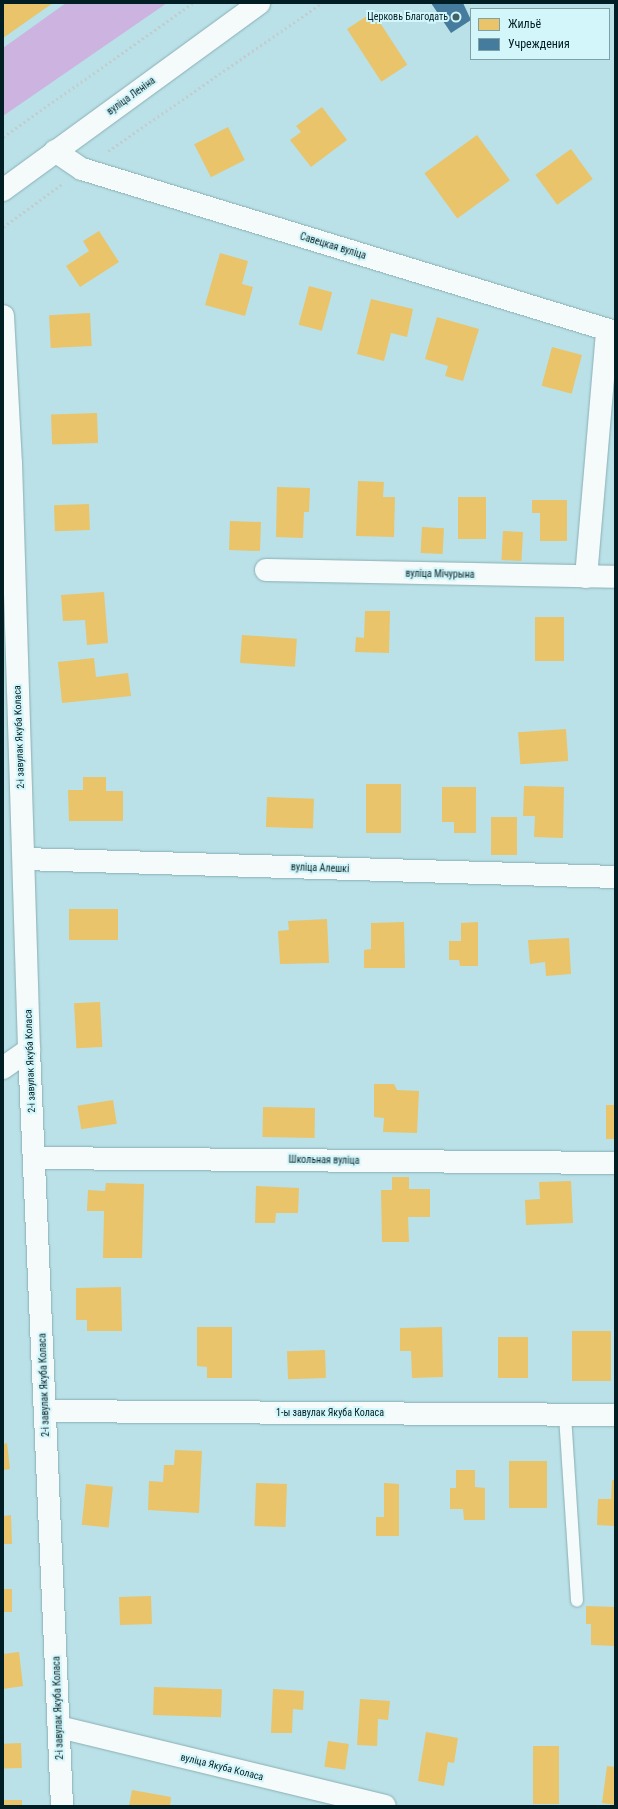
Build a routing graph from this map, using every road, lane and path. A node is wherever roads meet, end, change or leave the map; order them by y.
1 (193, 3) edge
2 (322, 3) edge
3 (248, 6) edge
4 (3, 137) edge
5 (55, 151) junction
6 (82, 169) junction
7 (3, 190) edge
8 (3, 227) edge
9 (3, 316) edge
10 (611, 331) edge
11 (7, 466) edge
12 (266, 570) dead end
13 (586, 577) junction
14 (615, 577) edge
15 (11, 763) edge
16 (24, 859) junction
17 (615, 877) edge
18 (29, 1050) junction
19 (3, 1068) edge
20 (34, 1158) junction
21 (615, 1163) edge
22 (45, 1411) junction
23 (564, 1415) junction
24 (615, 1415) edge
25 (577, 1601) dead end
26 (59, 1727) junction
27 (62, 1806) edge
28 (385, 1806) edge

1 - 4 path
2 - 6 path
3 - 5 street, вуліца Леніна
5 - 6 street, Савецкая вуліца
5 - 7 street, вуліца Леніна
6 - 8 path
6 - 10 street, Савецкая вуліца
9 - 11 street, 2-і завулак Якуба Коласа
10 - 13 street
11 - 15 street, 2-і завулак Якуба Коласа
12 - 13 street, вуліца Мічурына
13 - 14 street, вуліца Мічурына
15 - 16 street, 2-і завулак Якуба Коласа
16 - 17 street, вуліца Алешкі
16 - 18 street, 2-і завулак Якуба Коласа
18 - 19 street
18 - 20 street, 2-і завулак Якуба Коласа
20 - 21 street, Школьная вуліца
20 - 22 street, 2-і завулак Якуба Коласа
22 - 23 street, 1-ы завулак Якуба Коласа
22 - 26 street, 2-і завулак Якуба Коласа
23 - 24 street, 1-ы завулак Якуба Коласа
23 - 25 lane
26 - 27 street, 2-і завулак Якуба Коласа
26 - 28 street, вуліца Якуба Коласа

